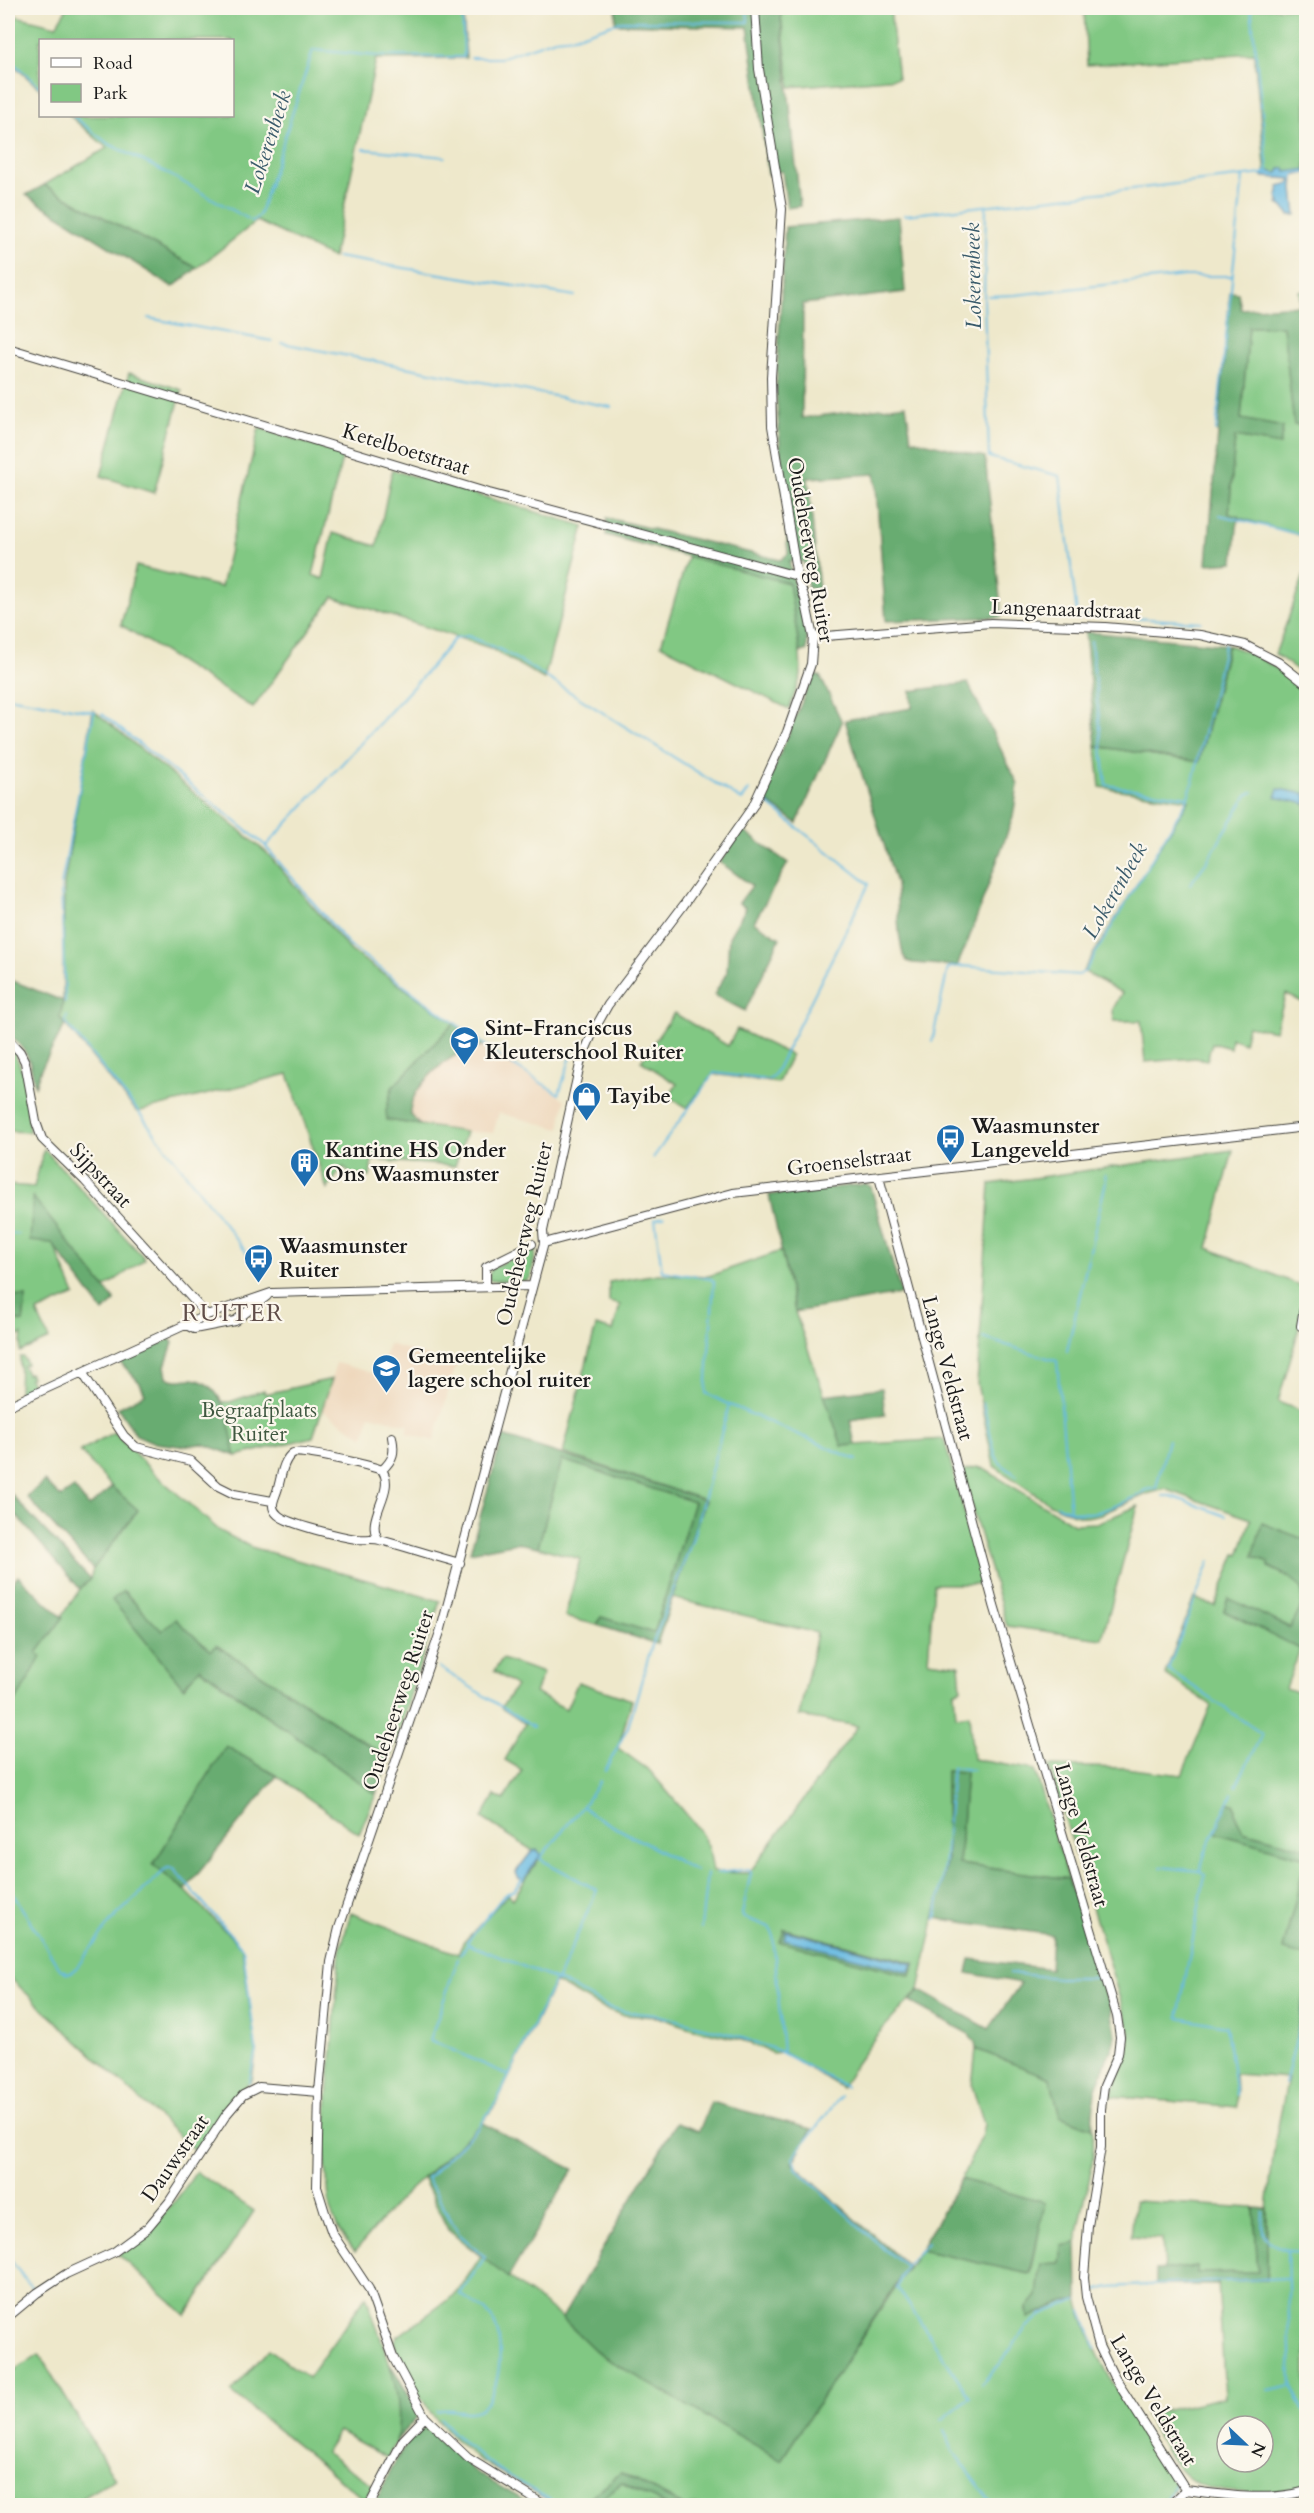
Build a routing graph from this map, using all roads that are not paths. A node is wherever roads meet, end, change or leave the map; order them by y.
1 (755, 8) edge
2 (8, 348) edge
3 (797, 576) junction
4 (813, 638) junction
5 (1306, 684) edge
6 (8, 1039) edge
7 (1306, 1127) edge
8 (879, 1177) junction
9 (544, 1242) junction
10 (532, 1244) dead end
11 (486, 1286) junction
12 (531, 1286) junction
13 (271, 1293) junction
14 (1306, 1295) edge
15 (207, 1315) junction
16 (186, 1325) junction
17 (1301, 1326) dead end
18 (82, 1372) junction
19 (8, 1406) edge
20 (392, 1437) dead end
21 (382, 1470) junction
22 (272, 1501) junction
23 (379, 1540) junction
24 (460, 1563) junction
25 (318, 2092) junction
26 (8, 2317) edge
27 (425, 2417) junction
28 (1186, 2490) junction
29 (1306, 2491) edge
30 (369, 2505) edge
31 (546, 2505) edge
32 (1169, 2505) edge

1 - 3 street, Oudeheerweg Ruiter
2 - 3 street, Ketelboetstraat
3 - 4 street, Oudeheerweg Ruiter
4 - 5 street, Langenaardstraat
4 - 9 street, Oudeheerweg Ruiter
6 - 15 street, Sijpstraat
7 - 8 street, Groenselstraat
8 - 9 street, Groenselstraat
8 - 28 street, Lange Veldstraat
9 - 12 street, Oudeheerweg Ruiter
10 - 11 street
11 - 12 street
11 - 13 street
12 - 24 street, Oudeheerweg Ruiter
13 - 15 street
13 - 16 street
14 - 17 street
15 - 16 street
16 - 18 street
18 - 19 street
18 - 22 street
20 - 21 street
21 - 22 street
21 - 23 street
22 - 23 street
23 - 24 street
24 - 25 street, Oudeheerweg Ruiter
25 - 26 street, Dauwstraat
25 - 27 street, Oudeheerweg Ruiter
27 - 30 street
27 - 31 street, Oudeheerweg Ruiter
28 - 29 street
28 - 32 street

